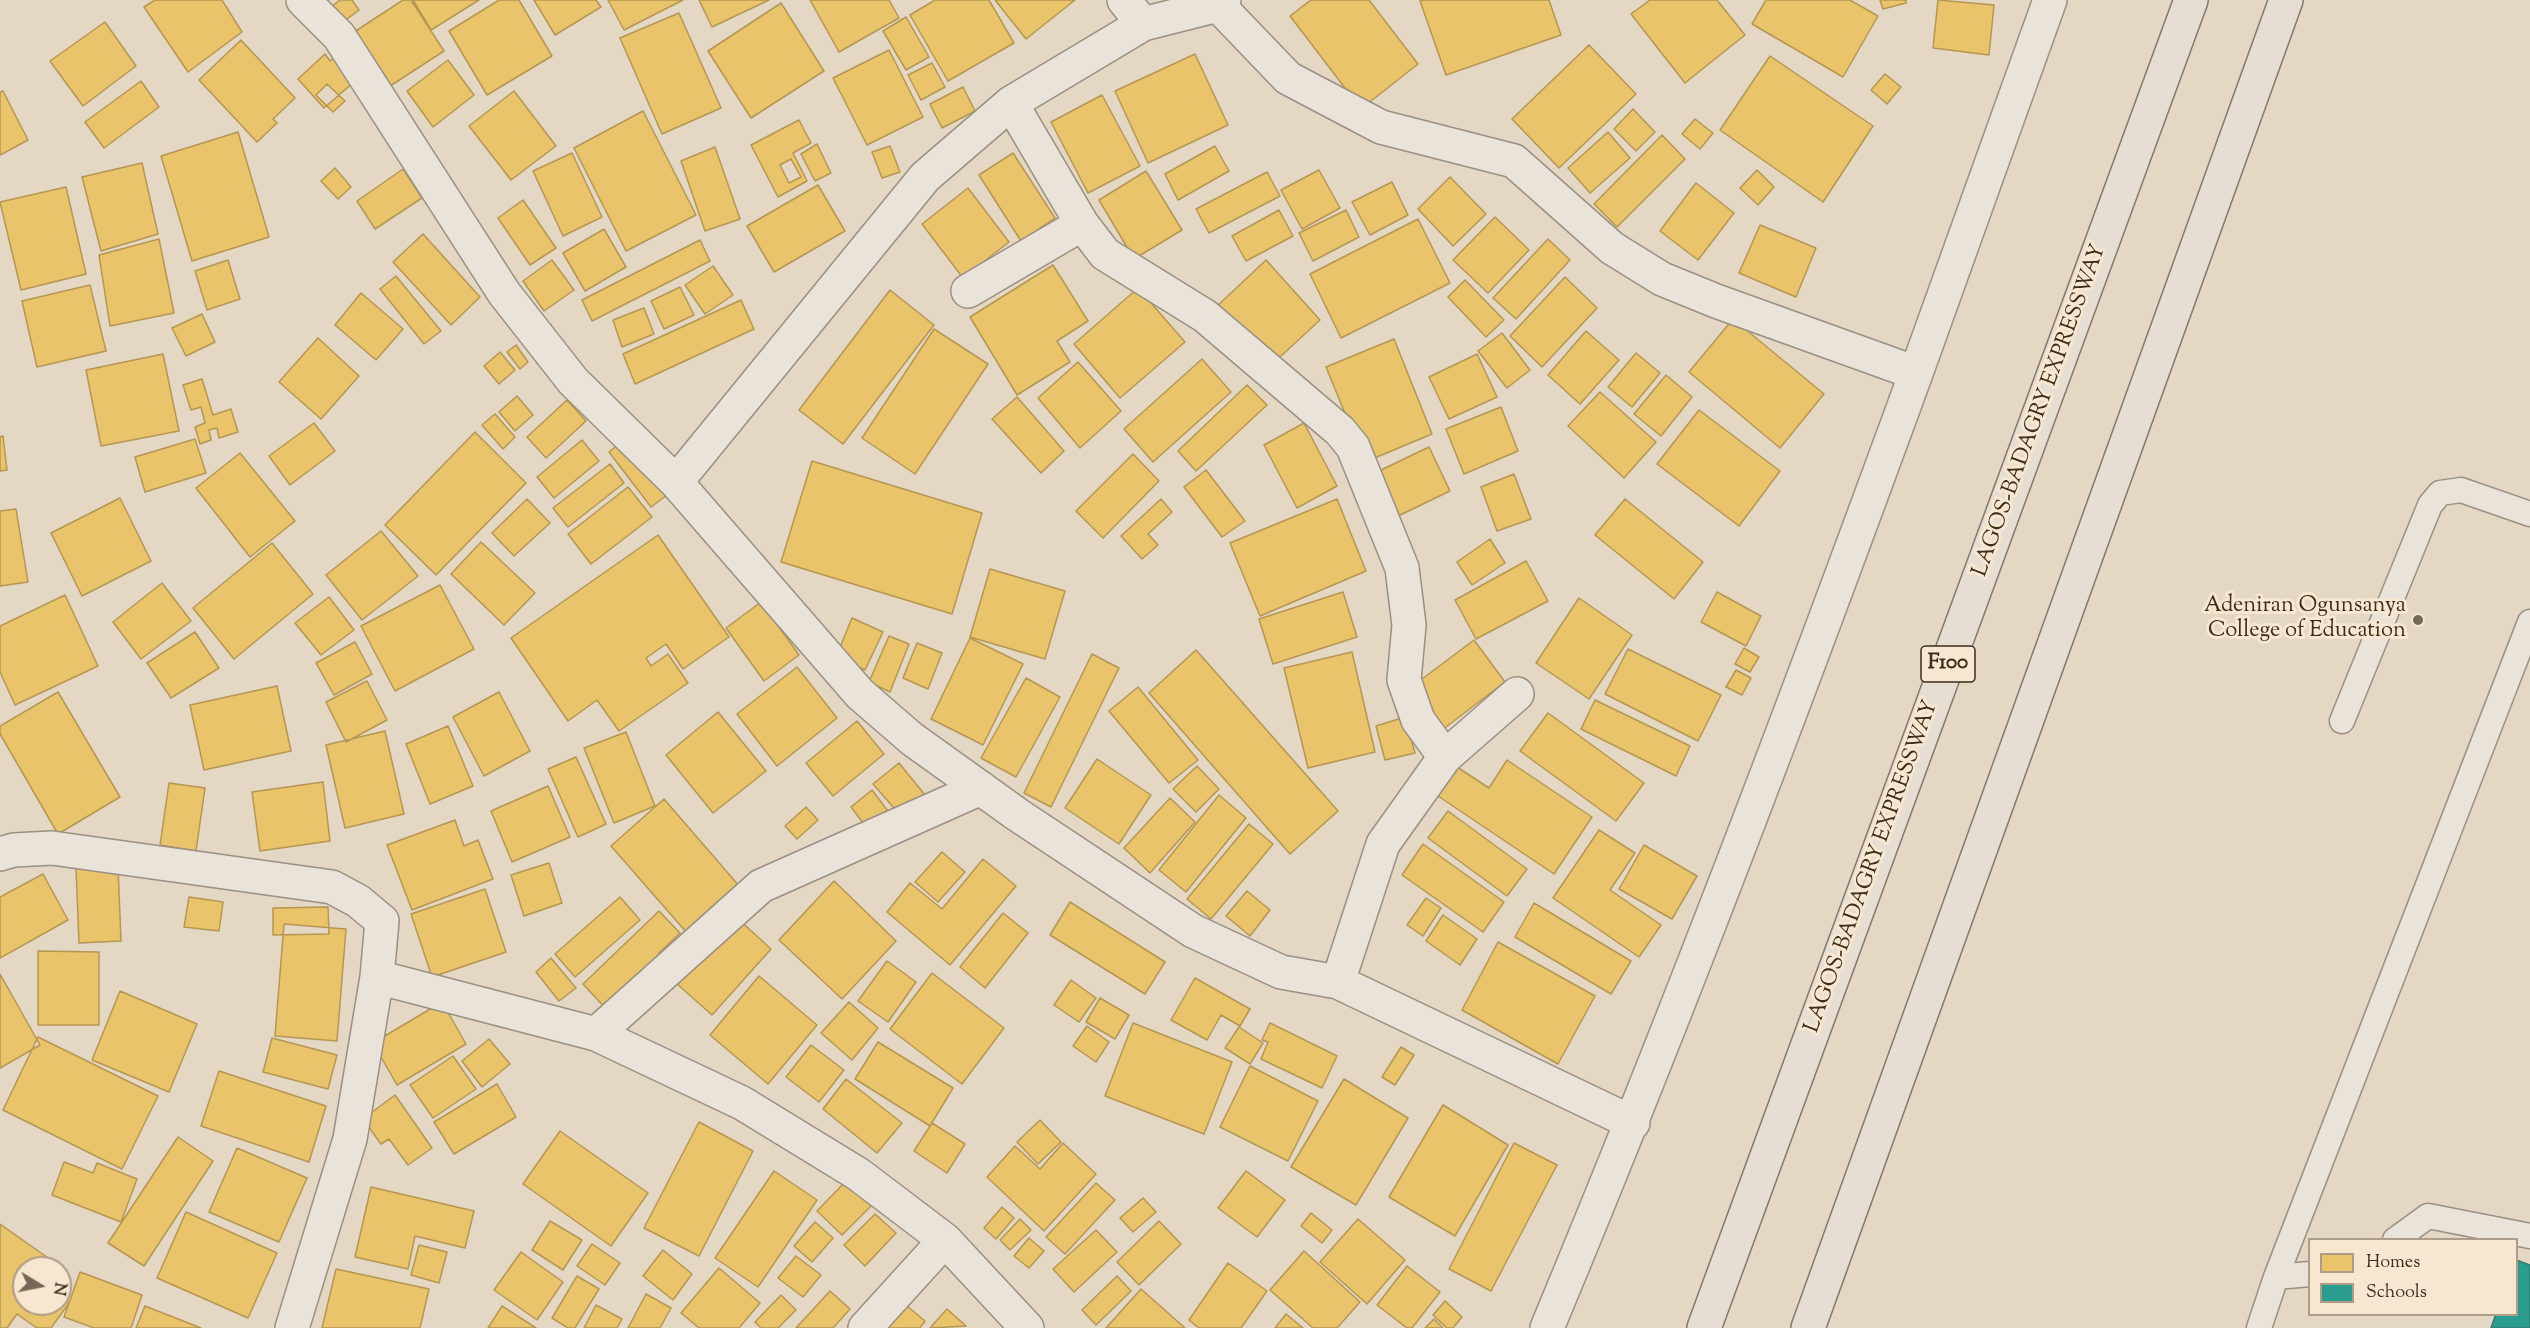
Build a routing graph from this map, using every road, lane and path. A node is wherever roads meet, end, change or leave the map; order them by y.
1 (303, 0) edge
2 (2050, 0) edge
3 (2191, 0) edge
4 (2286, 0) edge
5 (1221, 2) edge
6 (1133, 12) edge
7 (1011, 103) junction
8 (1082, 224) junction
9 (968, 291) dead end
10 (1916, 373) junction
11 (676, 482) junction
12 (2530, 514) edge
13 (2530, 622) edge
14 (1517, 694) dead end
15 (2342, 721) dead end
16 (1445, 757) junction
17 (981, 788) junction
18 (0, 854) edge
19 (376, 977) junction
20 (1338, 982) junction
21 (596, 1034) junction
22 (1633, 1123) junction
23 (2530, 1236) edge
24 (2396, 1238) edge
25 (945, 1240) junction
26 (2308, 1275) edge
27 (2276, 1277) junction
28 (292, 1328) edge
29 (865, 1328) edge
30 (1027, 1328) edge
31 (1547, 1328) edge
32 (1704, 1328) edge
33 (1808, 1328) edge
34 (2259, 1328) edge

1 - 11 street
2 - 10 street
3 - 32 highway, LAGOS-BADAGRY EXPRESSWAY / F100
4 - 33 highway
5 - 6 street
5 - 10 street
6 - 7 street
7 - 8 street
7 - 11 street
8 - 9 street
8 - 16 street
10 - 22 street
11 - 17 street
12 - 15 lane
13 - 27 lane
14 - 16 street
16 - 20 street
17 - 20 street
17 - 21 street
18 - 19 street
19 - 21 street
19 - 28 street
20 - 22 street
21 - 25 street
22 - 31 street
23 - 24 lane
25 - 29 street
25 - 30 street
26 - 27 lane
27 - 34 lane

